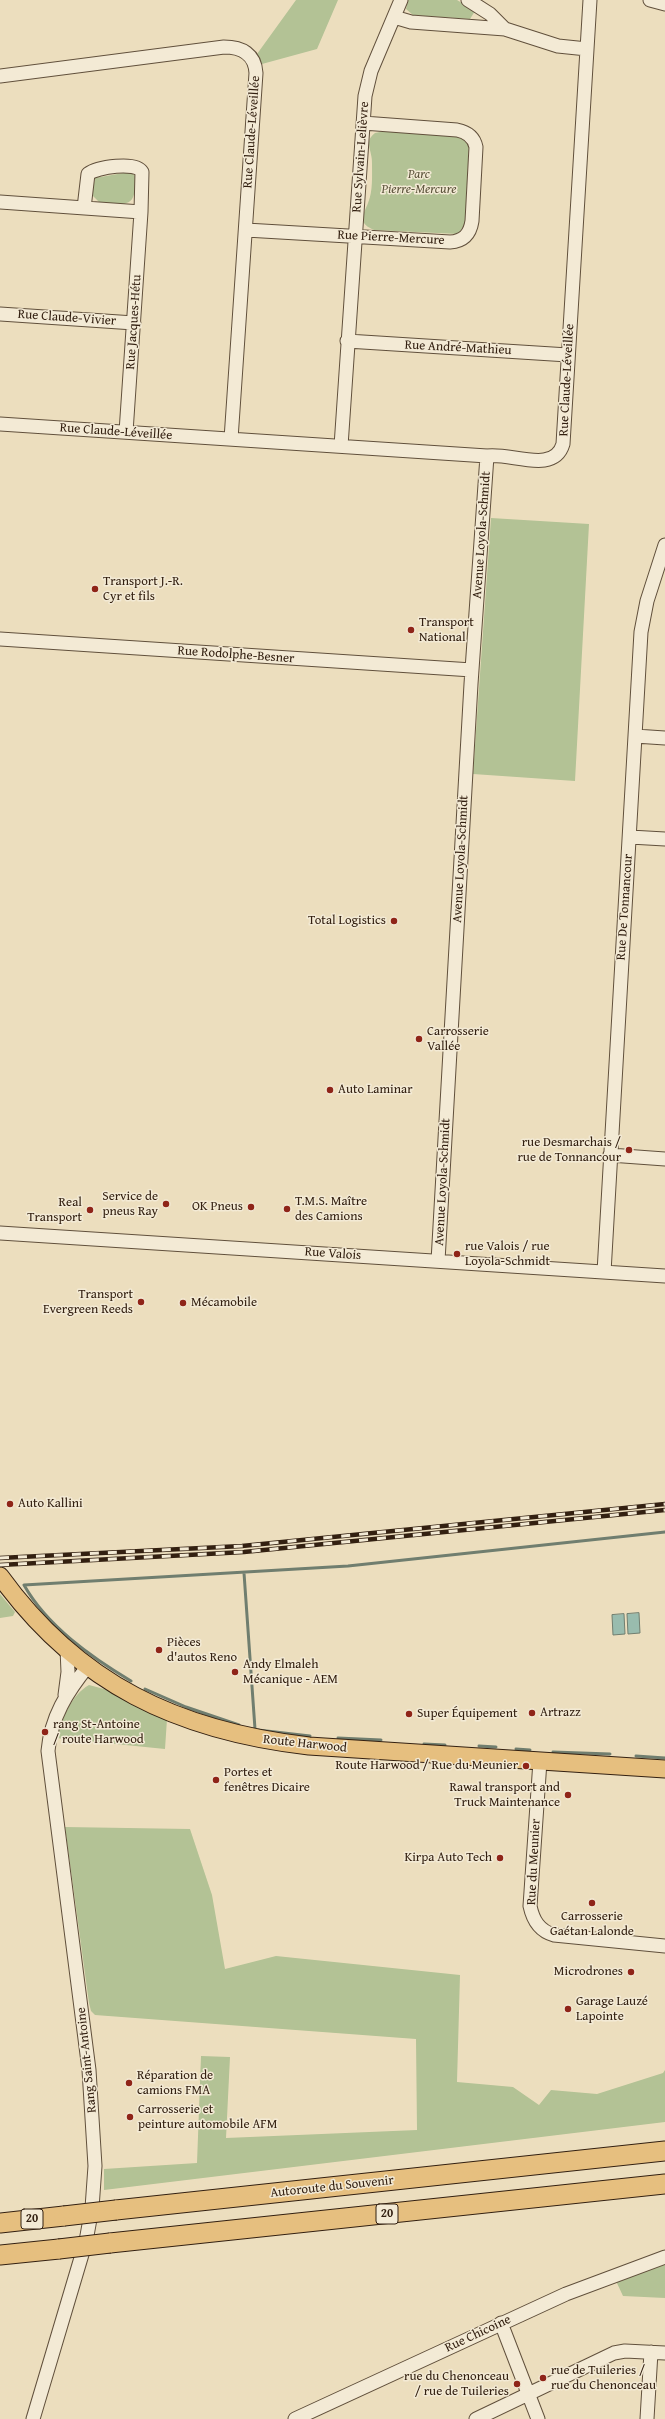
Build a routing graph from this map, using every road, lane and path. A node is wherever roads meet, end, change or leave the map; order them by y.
1 (401, 0) edge
2 (468, 0) edge
3 (590, 0) edge
4 (650, 0) edge
5 (665, 4) edge
6 (394, 17) junction
7 (505, 29) junction
8 (587, 49) junction
9 (0, 76) edge
10 (363, 123) junction
11 (0, 202) edge
12 (84, 208) junction
13 (141, 212) junction
14 (246, 230) junction
15 (355, 236) junction
16 (0, 314) edge
17 (134, 323) junction
18 (347, 341) junction
19 (568, 355) junction
20 (0, 424) edge
21 (126, 432) junction
22 (231, 439) junction
23 (341, 446) junction
24 (487, 456) junction
25 (665, 546) edge
26 (659, 582) edge
27 (0, 639) edge
28 (472, 670) junction
29 (635, 736) junction
30 (665, 738) edge
31 (630, 837) junction
32 (665, 839) edge
33 (610, 1155) junction
34 (665, 1159) edge
35 (0, 1233) edge
36 (438, 1261) junction
37 (604, 1272) junction
38 (665, 1276) edge
39 (0, 1576) edge
40 (67, 1649) junction
41 (88, 1666) junction
42 (65, 1697) junction
43 (540, 1761) junction
44 (665, 1769) edge
45 (665, 1946) edge
46 (665, 2151) edge
47 (665, 2184) edge
48 (0, 2223) edge
49 (0, 2255) edge
50 (665, 2257) edge
51 (501, 2323) junction
52 (651, 2352) junction
53 (665, 2353) edge
54 (529, 2392) junction
55 (33, 2419) edge
56 (295, 2419) edge
57 (476, 2419) edge
58 (538, 2419) edge
59 (647, 2419) edge

1 - 6 street, Rue Sylvain-Lelièvre
2 - 7 street
3 - 8 street, Rue Claude-Léveillée
4 - 5 street
6 - 7 street
6 - 10 street, Rue Sylvain-Lelièvre
7 - 8 street
8 - 19 street, Rue Claude-Léveillée
9 - 14 street, Rue Claude-Léveillée
10 - 15 street, Rue Sylvain-Lelièvre
10 - 15 street, Rue Pierre-Mercure
11 - 12 street
12 - 13 street
12 - 13 street, Rue Jacques-Hétu
13 - 17 street, Rue Jacques-Hétu
14 - 15 street, Rue Pierre-Mercure
14 - 22 street, Rue Claude-Léveillée
15 - 18 street, Rue Sylvain-Lelièvre
16 - 17 street, Rue Claude-Vivier
17 - 21 street, Rue Jacques-Hétu
18 - 19 street, Rue André-Mathieu
18 - 23 street, Rue Sylvain-Lelièvre
19 - 24 street, Rue Claude-Léveillée
20 - 21 street, Rue Claude-Léveillée
21 - 22 street, Rue Claude-Léveillée
22 - 23 street, Rue Claude-Léveillée
23 - 24 street, Rue Claude-Léveillée
24 - 28 street, Avenue Loyola-Schmidt
25 - 26 street, Rue De Tonnancour
26 - 29 street, Rue De Tonnancour
27 - 28 street, Rue Rodolphe-Besner
28 - 36 street, Avenue Loyola-Schmidt
29 - 30 street
29 - 31 street, Rue De Tonnancour
31 - 32 street
31 - 33 street, Rue De Tonnancour
33 - 34 street
33 - 37 street, Rue De Tonnancour
35 - 36 street, Rue Valois
36 - 37 street, Rue Valois
37 - 38 street, Rue Valois
39 - 40 main road, Route Harwood
40 - 41 main road, Route Harwood
40 - 42 street, Rang Saint-Antoine
41 - 42 street, Rang Saint-Antoine
41 - 43 main road, Route Harwood
42 - 55 street, Rang Saint-Antoine
43 - 44 main road, Route Harwood
43 - 45 street, Rue du Meunier
46 - 48 highway, Autoroute du Souvenir / 20, bridge
47 - 49 highway, 20, bridge
50 - 51 street, Rue Chicoine
51 - 54 street
51 - 56 street, Rue Chicoine
52 - 53 street
52 - 54 street
52 - 59 street
54 - 57 street
54 - 58 street

